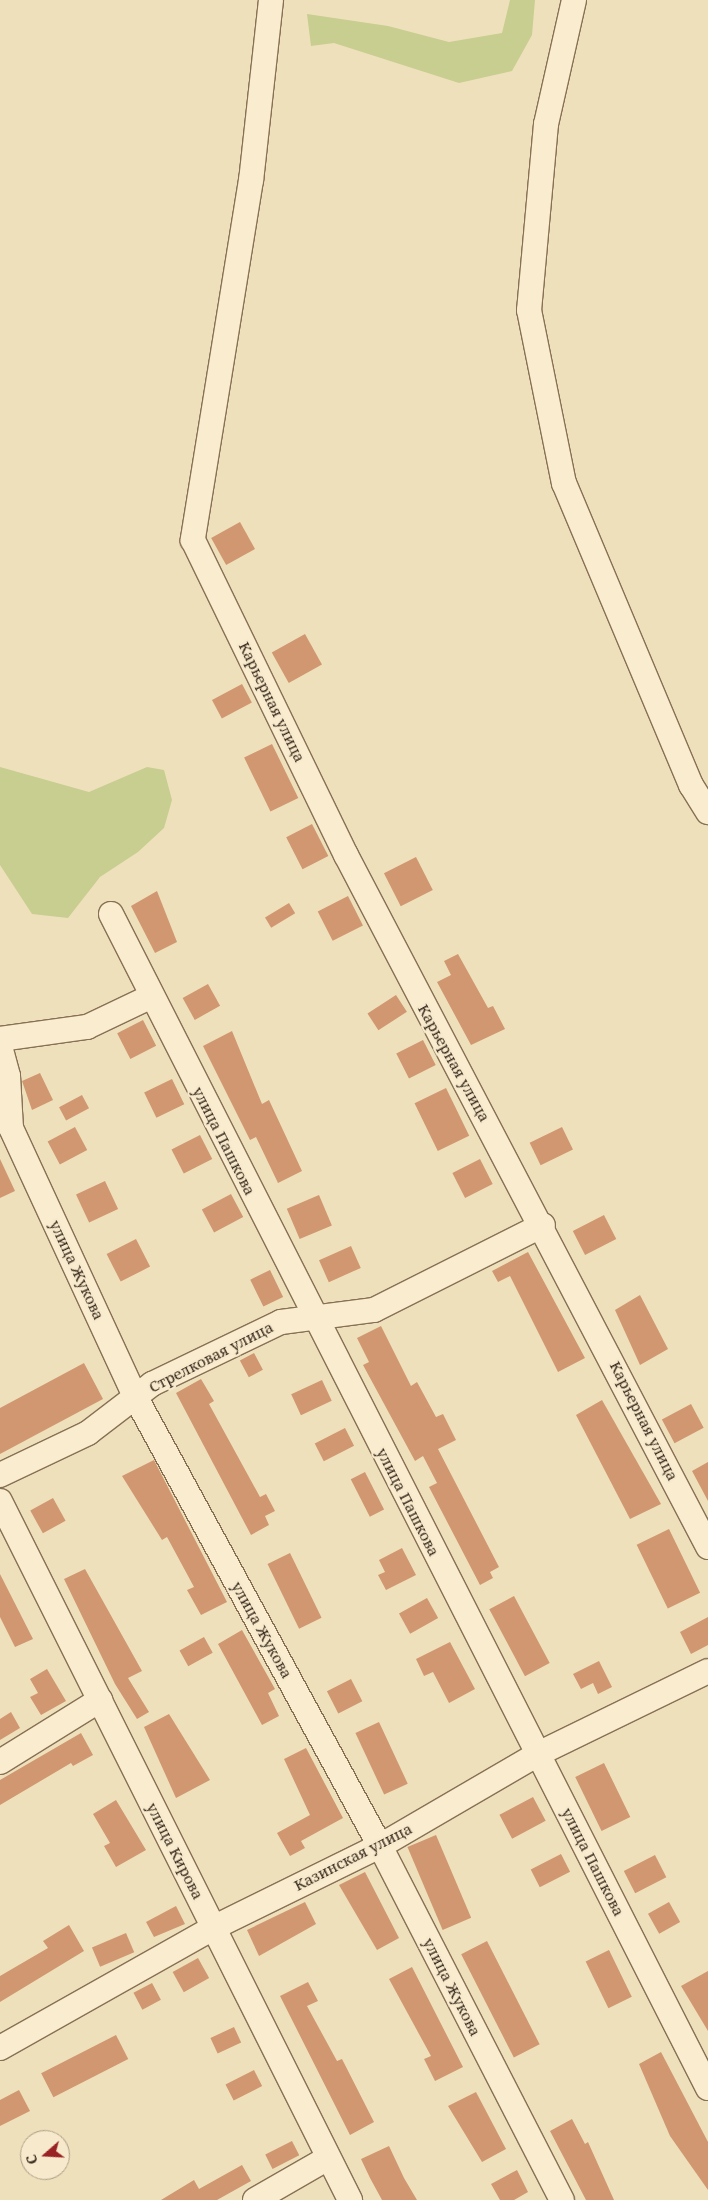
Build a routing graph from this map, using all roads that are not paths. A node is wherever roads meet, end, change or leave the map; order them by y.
1 (271, 0) edge
2 (574, 0) edge
3 (708, 812) edge
4 (111, 914) dead end
5 (152, 996) junction
6 (0, 1039) edge
7 (0, 1046) edge
8 (543, 1225) junction
9 (315, 1320) junction
10 (136, 1398) junction
11 (0, 1475) edge
12 (0, 1501) edge
13 (708, 1546) edge
14 (708, 1671) edge
15 (100, 1700) junction
16 (538, 1754) junction
17 (0, 1762) edge
18 (380, 1846) junction
19 (213, 1928) junction
20 (0, 2048) edge
21 (708, 2088) edge
22 (328, 2158) junction
23 (255, 2200) edge
24 (350, 2200) edge
25 (562, 2200) edge

1 - 8 street, Карьерная улица
2 - 3 street
4 - 5 street, улица Пашкова
5 - 6 street
5 - 9 street, улица Пашкова
7 - 10 street, улица Жукова
8 - 9 street, Стрелковая улица
8 - 13 street, Карьерная улица
9 - 10 street, Стрелковая улица
9 - 16 street, улица Пашкова
10 - 11 street, Стрелковая улица
10 - 18 street, улица Жукова
12 - 15 street, улица Кирова
14 - 16 street, Казинская улица
15 - 17 street
15 - 19 street, улица Кирова
16 - 18 street, Казинская улица
16 - 21 street, улица Пашкова
18 - 19 street, Казинская улица
18 - 25 street, улица Жукова
19 - 20 street, Казинская улица
19 - 22 street, улица Кирова
22 - 23 street
22 - 24 street, улица Кирова

